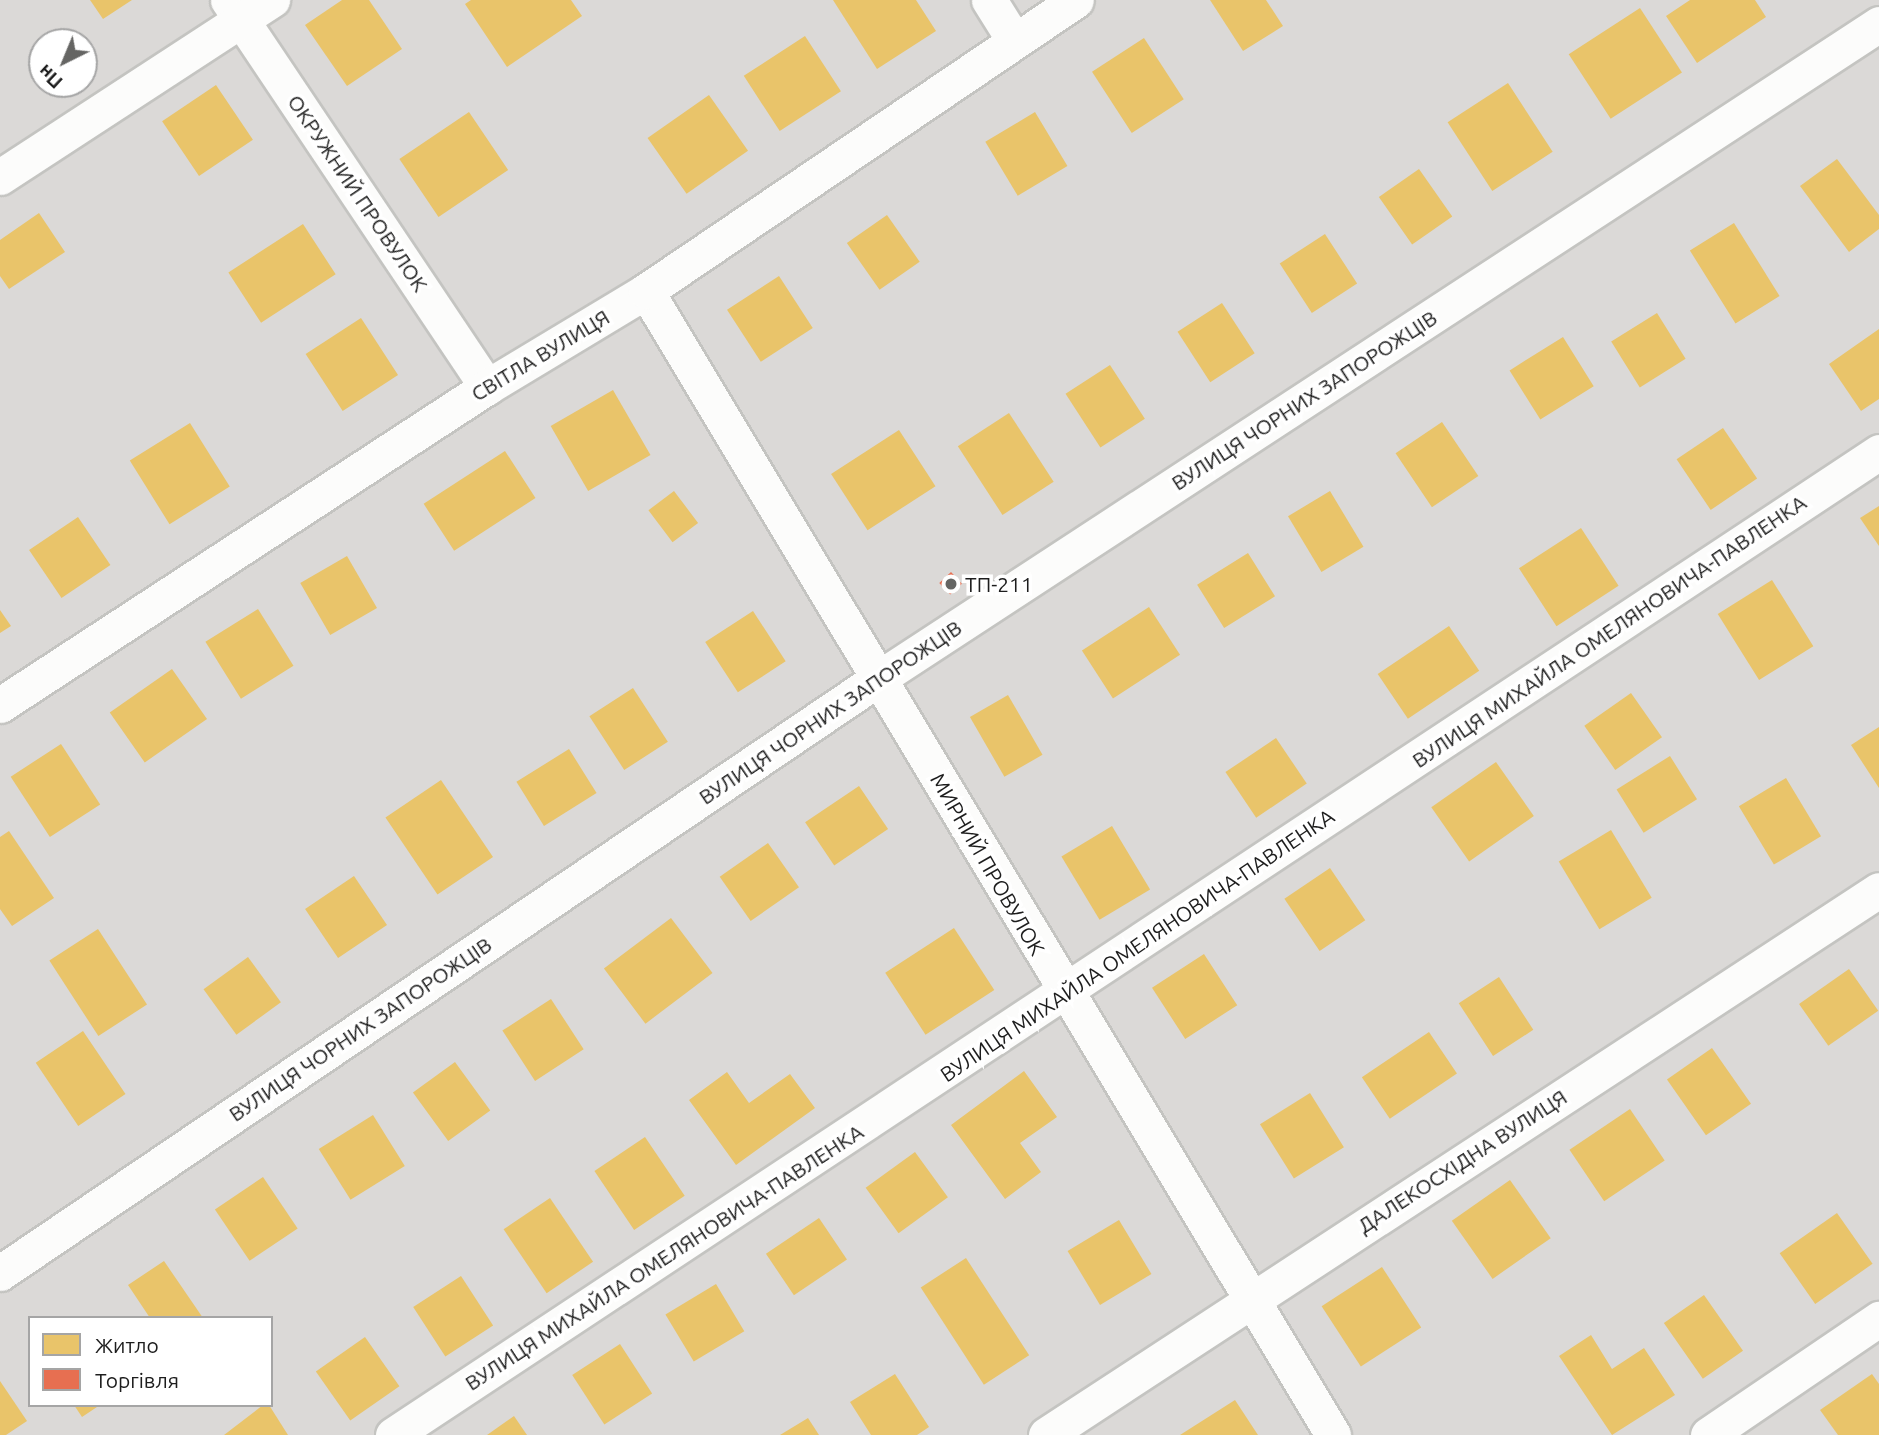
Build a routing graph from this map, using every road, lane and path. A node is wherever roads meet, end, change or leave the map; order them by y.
1 (272, 0) edge
2 (989, 0) edge
3 (1076, 0) edge
4 (234, 10) edge
5 (1879, 24) edge
6 (1014, 40) junction
7 (0, 177) edge
8 (646, 291) junction
9 (487, 387) junction
10 (1879, 452) edge
11 (879, 678) junction
12 (0, 705) edge
13 (1879, 890) edge
14 (1064, 993) junction
15 (0, 1273) edge
16 (1249, 1300) junction
17 (1879, 1319) edge
18 (393, 1435) edge
19 (1046, 1435) edge
20 (1333, 1435) edge
21 (1707, 1435) edge

1 - 4 street
2 - 6 street
3 - 6 street, СВІТЛА ВУЛИЦЯ
4 - 7 street
4 - 9 street, ОКРУЖНИЙ ПРОВУЛОК
5 - 11 street, ВУЛИЦЯ ЧОРНИХ ЗАПОРОЖЦІВ
6 - 8 street, СВІТЛА ВУЛИЦЯ
8 - 9 street, СВІТЛА ВУЛИЦЯ
8 - 11 street, МИРНИЙ ПРОВУЛОК
9 - 12 street, СВІТЛА ВУЛИЦЯ
10 - 14 street, ВУЛИЦЯ МИХАЙЛА ОМЕЛЯНОВИЧА-ПАВЛЕНКА
11 - 14 street, МИРНИЙ ПРОВУЛОК
11 - 15 street, ВУЛИЦЯ ЧОРНИХ ЗАПОРОЖЦІВ
13 - 16 street, ДАЛЕКОСХІДНА ВУЛИЦЯ
14 - 16 street, МИРНИЙ ПРОВУЛОК
14 - 18 street, ВУЛИЦЯ МИХАЙЛА ОМЕЛЯНОВИЧА-ПАВЛЕНКА
16 - 19 street, ДАЛЕКОСХІДНА ВУЛИЦЯ
16 - 20 street, МИРНИЙ ПРОВУЛОК
17 - 21 street

